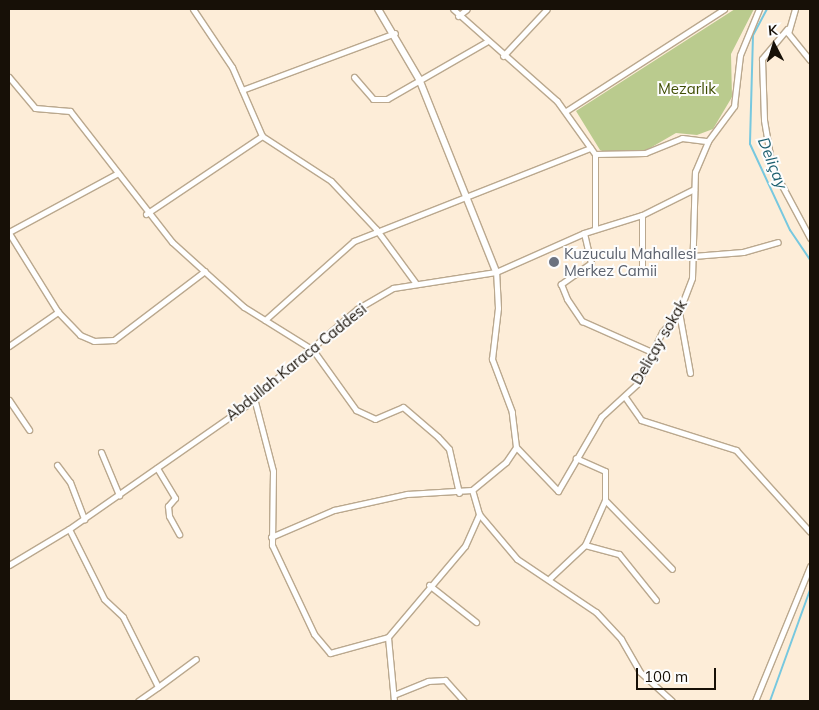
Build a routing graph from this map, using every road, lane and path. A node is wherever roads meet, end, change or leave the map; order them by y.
1 (193, 9) edge
2 (378, 9) edge
3 (452, 9) edge
4 (466, 9) edge
5 (547, 9) edge
6 (724, 9) edge
7 (759, 9) edge
8 (795, 9) edge
9 (458, 16) junction
10 (788, 29) junction
11 (395, 33) junction
12 (486, 42) junction
13 (503, 56) junction
14 (810, 60) edge
15 (9, 77) edge
16 (354, 77) dead end
17 (419, 79) junction
18 (242, 90) junction
19 (566, 111) junction
20 (262, 136) junction
21 (708, 141) junction
22 (590, 148) junction
23 (595, 154) junction
24 (118, 173) junction
25 (694, 189) junction
26 (468, 194) junction
27 (146, 214) junction
28 (642, 215) junction
29 (376, 229) junction
30 (595, 230) junction
31 (9, 232) edge
32 (584, 233) junction
33 (810, 238) edge
34 (778, 242) dead end
35 (693, 256) junction
36 (642, 267) dead end
37 (205, 271) junction
38 (496, 272) junction
39 (415, 282) junction
40 (58, 312) junction
41 (679, 312) junction
42 (265, 320) junction
43 (9, 346) edge
44 (313, 350) junction
45 (652, 352) junction
46 (690, 374) dead end
47 (254, 398) junction
48 (624, 398) junction
49 (9, 400) edge
50 (29, 430) dead end
51 (516, 447) junction
52 (101, 452) dead end
53 (576, 458) junction
54 (56, 466) dead end
55 (157, 468) junction
56 (472, 490) junction
57 (459, 493) junction
58 (119, 495) junction
59 (605, 500) junction
60 (479, 514) junction
61 (84, 519) junction
62 (69, 529) junction
63 (810, 532) edge
64 (179, 534) dead end
65 (271, 537) junction
66 (585, 545) junction
67 (9, 565) edge
68 (810, 566) edge
69 (672, 569) dead end
70 (550, 578) junction
71 (429, 585) junction
72 (656, 600) dead end
73 (476, 622) dead end
74 (388, 637) junction
75 (196, 659) dead end
76 (158, 687) junction
77 (396, 694) junction
78 (138, 701) edge
79 (394, 701) edge
80 (464, 701) edge
81 (672, 701) edge
82 (755, 701) edge

1 - 18 street
2 - 11 street
3 - 9 street
4 - 9 street
5 - 13 street
6 - 19 street
7 - 21 street
8 - 10 street
9 - 12 street
10 - 14 street
10 - 33 street
11 - 17 street
11 - 18 street
12 - 13 street
12 - 17 street
13 - 19 street
15 - 24 street
16 - 17 street
17 - 26 street
18 - 20 street
19 - 22 street
20 - 27 street
20 - 29 street
21 - 23 street
21 - 25 street, Deliçay sokak
22 - 23 street
22 - 26 street
23 - 30 street
24 - 27 street
24 - 31 street
25 - 28 street, Abdullah Karaca Caddesi
25 - 35 street, Deliçay sokak
26 - 29 street
26 - 38 street
27 - 37 street
28 - 30 street, Abdullah Karaca Caddesi
28 - 36 street
29 - 39 street
29 - 42 street
30 - 32 street, Abdullah Karaca Caddesi
31 - 40 street
32 - 38 street, Abdullah Karaca Caddesi
32 - 45 street
34 - 35 street
35 - 41 street, Deliçay sokak
37 - 40 street
37 - 42 street
38 - 39 street, Abdullah Karaca Caddesi
38 - 51 street
39 - 44 street, Abdullah Karaca Caddesi
40 - 43 street
41 - 45 street, Deliçay sokak
41 - 46 street
42 - 44 street
44 - 47 street, Abdullah Karaca Caddesi
44 - 57 street
45 - 48 street, Deliçay sokak
47 - 55 street, Abdullah Karaca Caddesi
47 - 65 street
48 - 53 street, Deliçay sokak
48 - 63 street
49 - 50 street
51 - 53 street, Deliçay sokak
51 - 56 street
52 - 58 street
53 - 59 street
54 - 61 street
55 - 58 street, Abdullah Karaca Caddesi
55 - 64 street
56 - 57 street
56 - 60 street
57 - 65 street
58 - 61 street, Abdullah Karaca Caddesi
59 - 66 street
59 - 69 street
60 - 70 street
60 - 71 street
61 - 62 street, Abdullah Karaca Caddesi
62 - 67 street, Abdullah Karaca Caddesi
62 - 76 street
65 - 74 street
66 - 70 street
66 - 72 street
68 - 82 street
70 - 81 street
71 - 73 street
71 - 74 street
74 - 77 street
75 - 76 street
76 - 78 street
77 - 79 street
77 - 80 street

